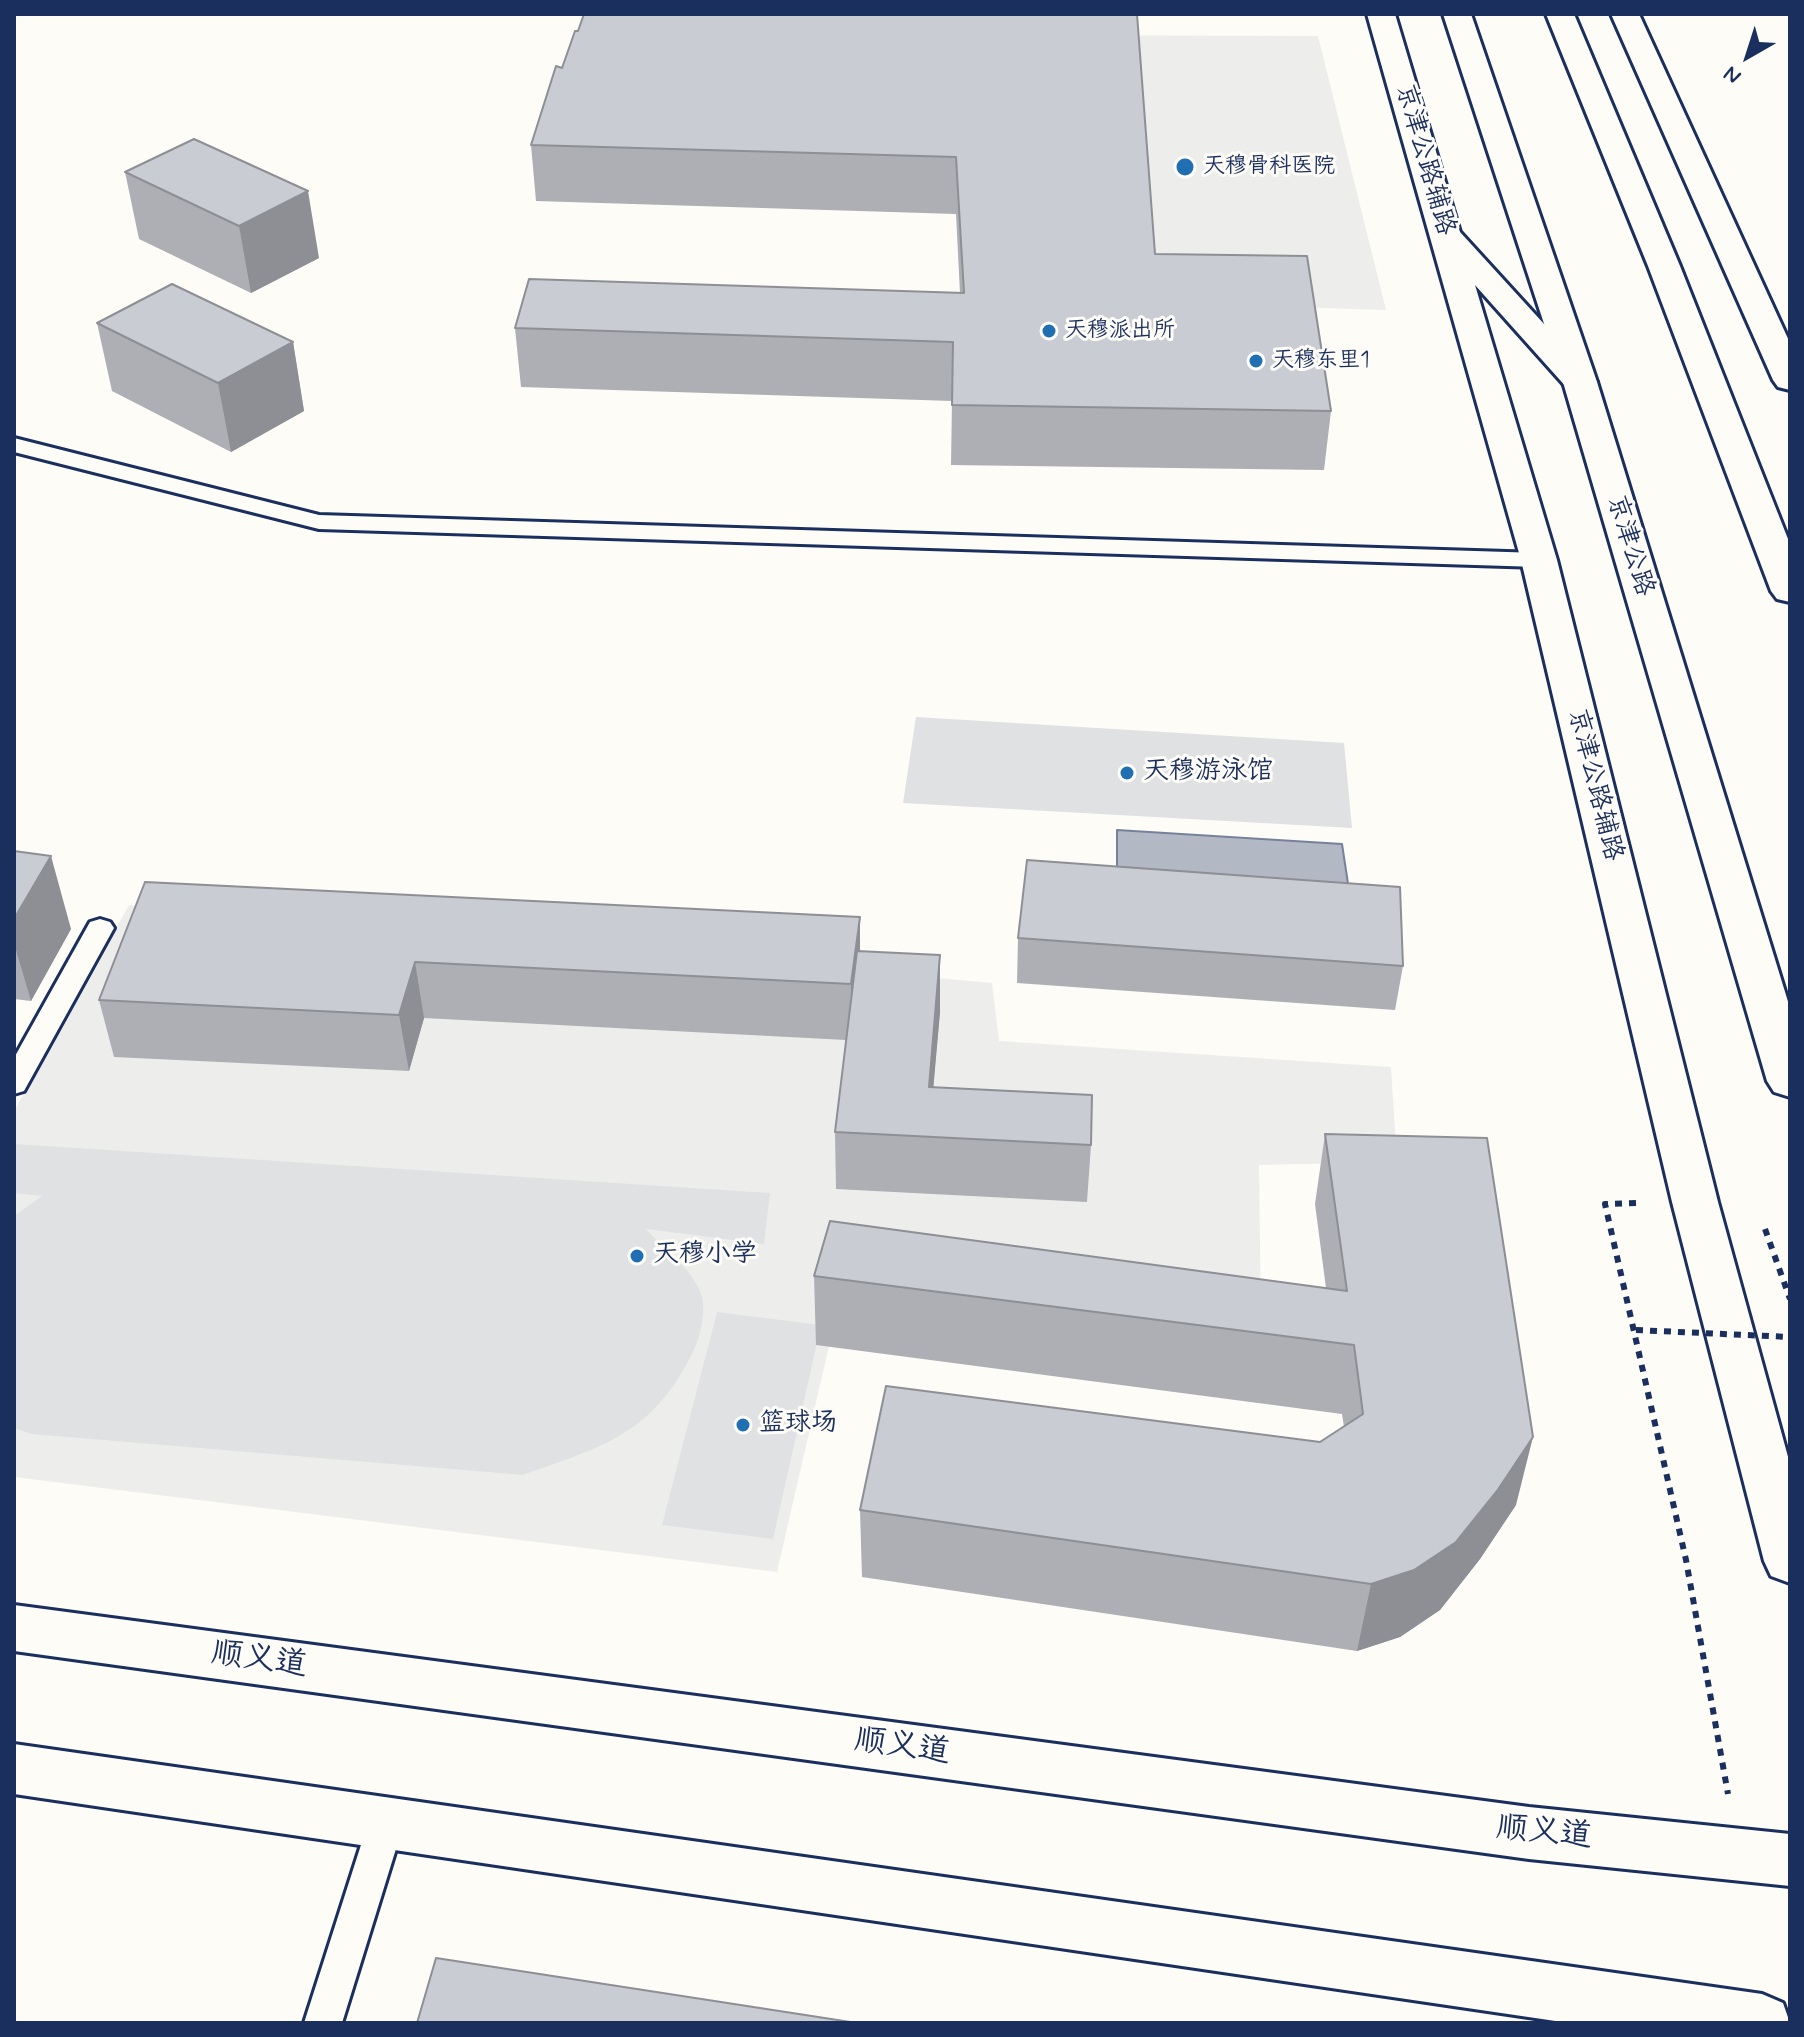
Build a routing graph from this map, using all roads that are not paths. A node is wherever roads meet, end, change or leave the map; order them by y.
1 (1381, 14) edge
2 (1457, 14) edge
3 (1560, 14) edge
4 (1625, 14) edge
5 (1446, 233) junction
6 (1779, 331) edge
7 (1790, 380) edge
8 (1580, 382) junction
9 (14, 445) edge
10 (1539, 560) junction
11 (1790, 591) edge
12 (100, 928) dead end
13 (1790, 1081) edge
14 (14, 1084) edge
15 (1790, 1561) edge
16 (14, 1628) edge
17 (14, 1769) edge
18 (386, 1823) junction
19 (1765, 1857) edge
20 (323, 2023) edge
21 (1762, 2023) edge

1 - 5 main road, 京津公路辅路
2 - 8 main road, 京津公路
3 - 11 main road
4 - 6 main road
5 - 8 main road
5 - 10 main road, 京津公路辅路
6 - 7 main road
8 - 13 main road, 京津公路
9 - 10 lane
10 - 15 main road, 京津公路辅路
12 - 14 lane
16 - 19 main road, 顺义道
17 - 18 main road
18 - 20 lane
18 - 21 main road

